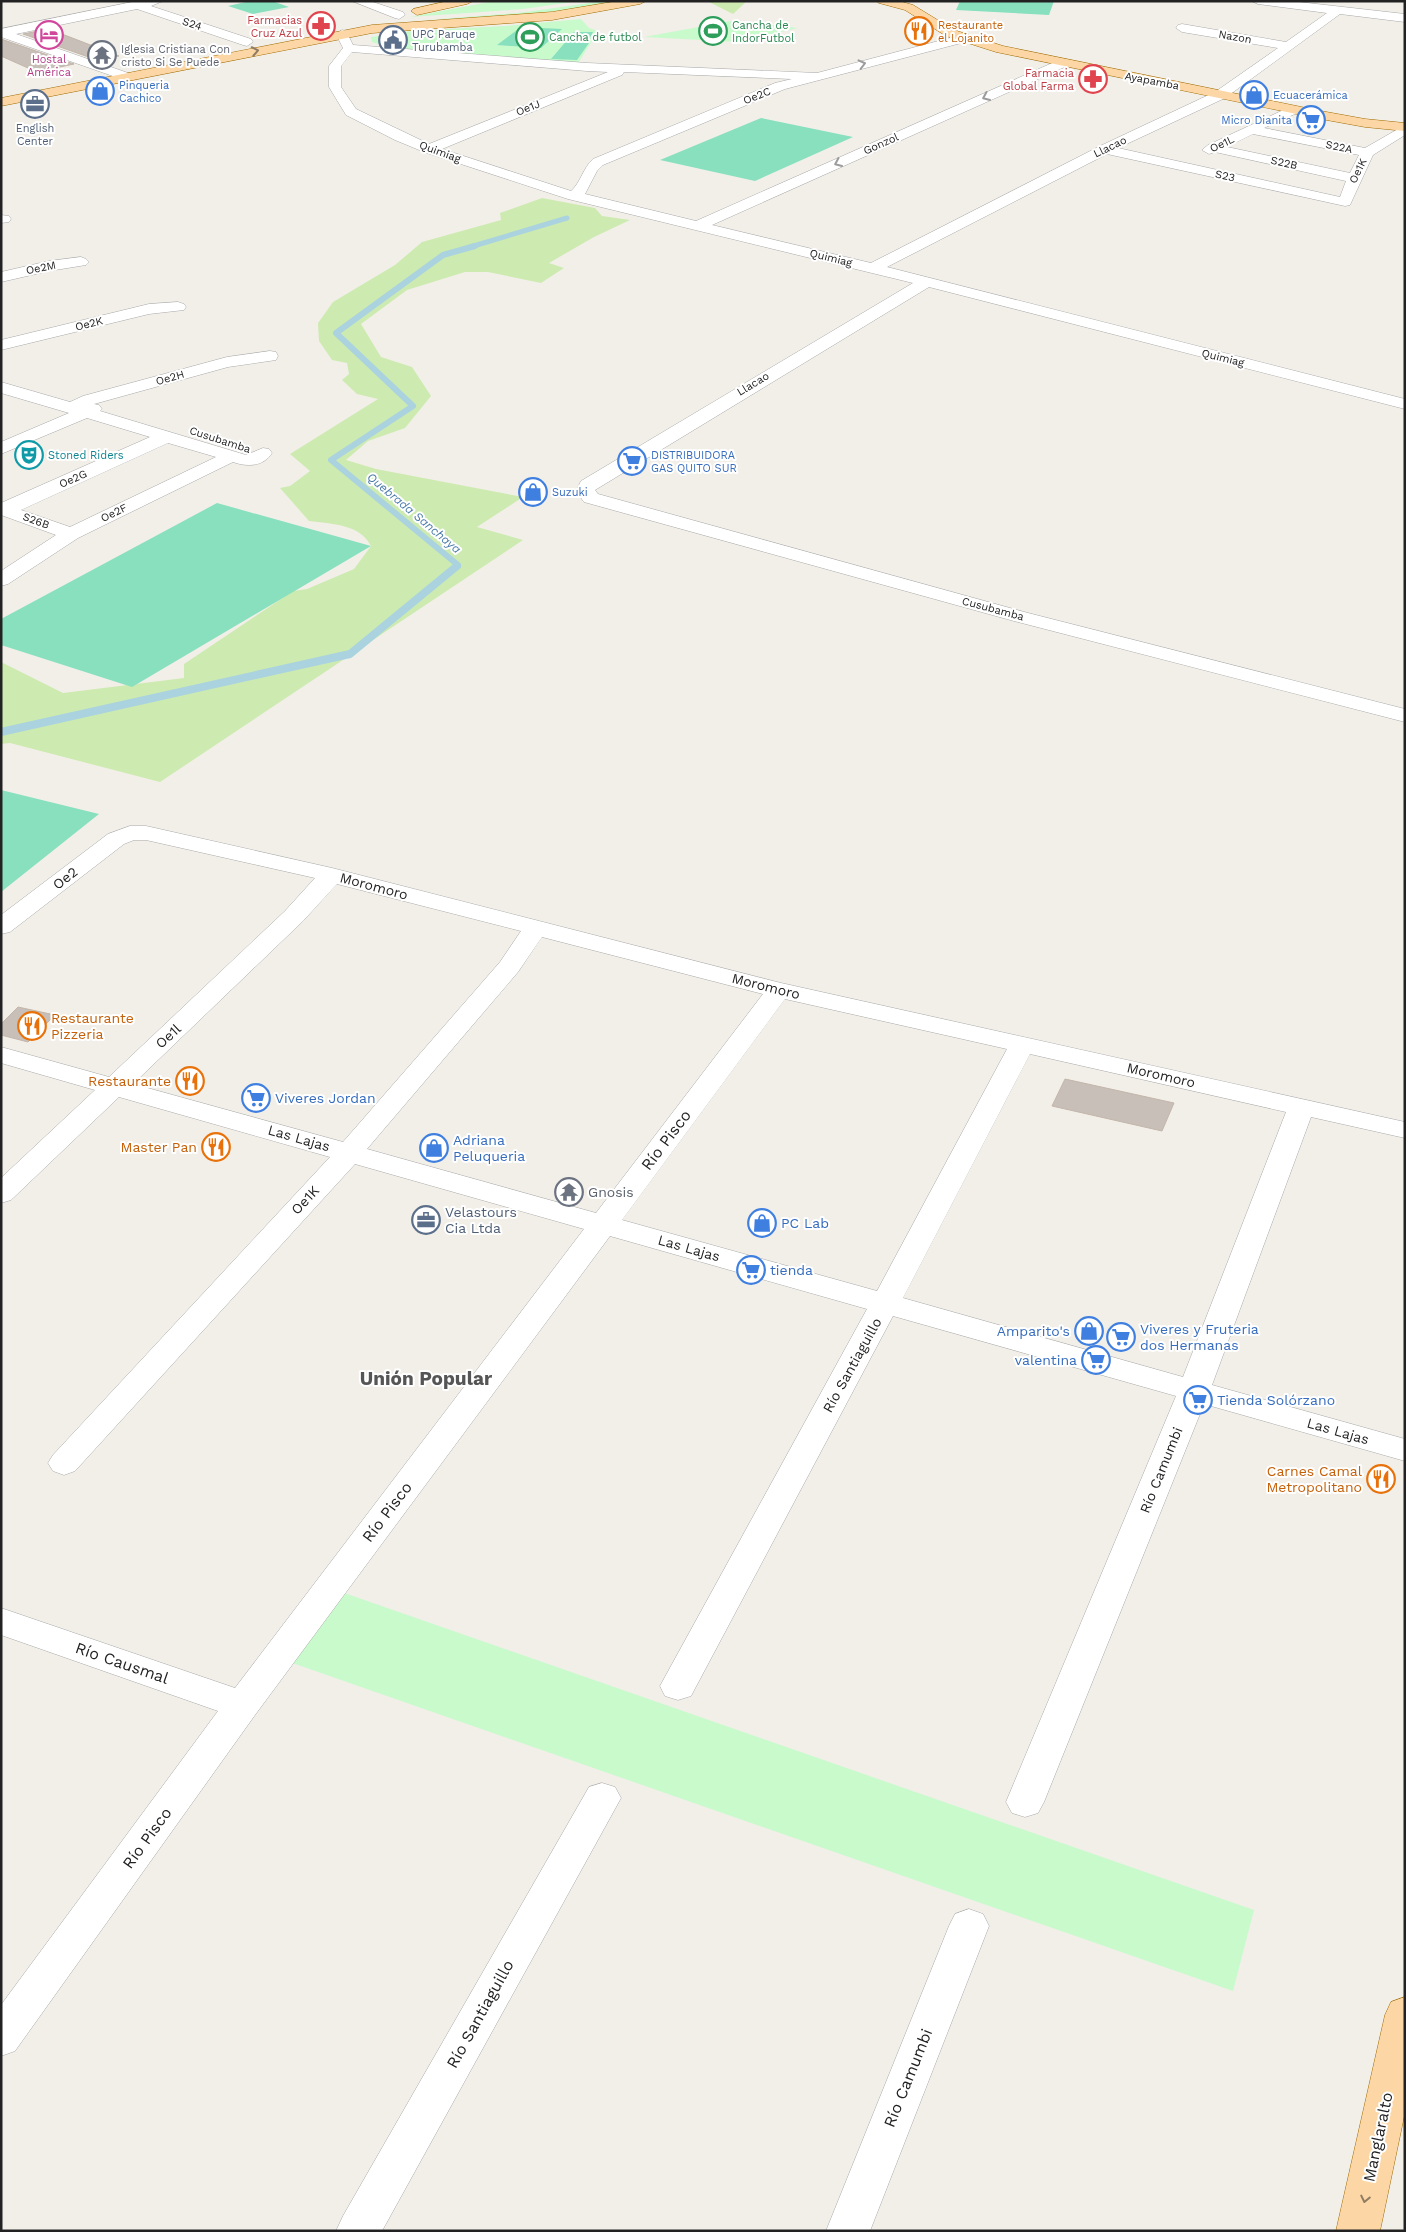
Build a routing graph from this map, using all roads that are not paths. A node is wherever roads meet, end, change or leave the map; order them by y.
1 (157, 1) edge
2 (358, 1) edge
3 (467, 1) edge
4 (596, 1) edge
5 (640, 1) edge
6 (883, 1) edge
7 (1258, 1) edge
8 (908, 4) edge
9 (137, 5) junction
10 (1332, 7) edge
11 (399, 15) junction
12 (1405, 18) edge
13 (358, 22) junction
14 (1182, 28) dead end
15 (1, 33) edge
16 (965, 38) junction
17 (345, 41) junction
18 (247, 42) junction
19 (1288, 46) junction
20 (1062, 63) junction
21 (104, 68) junction
22 (626, 68) junction
23 (76, 74) joint
24 (815, 76) junction
25 (126, 77) junction
26 (92, 84) junction
27 (19, 86) dead end
28 (1, 89) edge
29 (1220, 94) junction
30 (1, 102) edge
31 (1292, 110) junction
32 (1405, 128) edge
33 (1252, 130) junction
34 (1213, 148) junction
35 (429, 149) junction
36 (1105, 149) junction
37 (1367, 153) junction
38 (1179, 166) junction
39 (1354, 178) junction
40 (573, 196) junction
41 (1344, 202) joint
42 (699, 225) junction
43 (81, 262) dead end
44 (873, 268) junction
45 (1, 277) edge
46 (926, 282) junction
47 (178, 306) dead end
48 (1, 345) edge
49 (270, 356) dead end
50 (1, 374) edge
51 (1, 387) edge
52 (1405, 404) edge
53 (88, 406) junction
54 (168, 436) junction
55 (2, 448) edge
56 (232, 456) junction
57 (585, 491) joint
58 (3, 510) edge
59 (71, 534) junction
60 (4, 576) edge
61 (1405, 716) edge
62 (130, 833) joint
63 (332, 875) junction
64 (1, 927) edge
65 (536, 928) junction
66 (779, 990) junction
67 (1023, 1043) junction
68 (1, 1055) edge
69 (114, 1087) junction
70 (1301, 1107) junction
71 (1405, 1130) edge
72 (349, 1152) junction
73 (1, 1194) edge
74 (602, 1224) junction
75 (886, 1304) junction
76 (1194, 1390) junction
77 (1405, 1450) edge
78 (64, 1463) dead end
79 (1, 1621) edge
80 (678, 1686) dead end
81 (242, 1706) junction
82 (602, 1798) dead end
83 (1025, 1802) dead end
84 (969, 1926) dead end
85 (1405, 2014) edge
86 (1, 2038) edge
87 (358, 2231) edge
88 (848, 2231) edge
89 (1358, 2231) edge

1 - 9 street
2 - 11 street
3 - 11 main road
4 - 13 main road
5 - 17 main road
6 - 8 main road, Ayapamba
7 - 10 street
8 - 16 main road, Ayapamba
9 - 15 street
9 - 18 street, S24
10 - 12 street
10 - 19 street, Llacao
11 - 13 main road
13 - 18 main road
14 - 19 street, Nazon
15 - 21 street
16 - 20 main road, Ayapamba
24 -> 16 street, Oe2C
17 - 22 street
25 -> 17 main road
17 - 35 street, Quimiag
18 - 21 main road
19 - 29 street, Llacao
20 - 29 main road, Ayapamba
20 -> 42 street, Gonzol
21 - 23 main road
21 - 25 street
22 - 24 street
22 - 35 street, Oe1J
23 - 26 street
24 - 40 street, Oe2C
25 - 26 main road
26 - 30 main road
27 - 28 main road
29 - 31 main road, Ayapamba
29 - 36 street, Llacao
31 - 32 main road, Ayapamba
31 - 33 street, Oe1L
32 - 37 street, Oe1K
33 - 34 street, Oe1L
33 - 37 street, S22A
34 - 38 street, Oe1L
34 - 39 street, S22B
35 - 40 street, Quimiag
36 - 38 street, S23
36 - 44 street, Llacao
37 - 39 street, Oe1K
38 - 41 street, S23
39 - 41 street, Oe1K
40 - 42 street, Quimiag
42 - 44 street, Quimiag
43 - 45 street, Oe2M
44 - 46 street, Quimiag
46 - 52 street, Quimiag
46 - 57 street, Llacao
47 - 48 street, Oe2K
49 - 53 street, Oe2H
50 - 53 street, Cusubamba
51 - 53 street, Cusubamba
53 - 54 street, Cusubamba
53 - 55 street, Oe2H
53 - 56 street, Cusubamba
54 - 56 street, Cusubamba
54 - 58 street, Oe2G
56 - 59 street, Oe2F
57 - 61 street, Cusubamba
58 - 59 street, S26B
59 - 60 street, Oe2F
62 - 63 street, Moromoro
62 - 64 street, Oe2
63 - 65 street, Moromoro
63 - 69 street, Oe1l
65 - 66 street, Moromoro
65 - 72 street, Oe1K
66 - 67 street, Moromoro
66 - 74 street, Río Pisco
67 - 70 street, Moromoro
67 - 75 street, Río Santiaguillo
68 - 69 street, Las Lajas
69 - 72 street, Las Lajas
69 - 73 street, Oe1l
70 - 71 street, Moromoro
70 - 76 street, Río Camumbi
72 - 74 street, Las Lajas
72 - 78 street, Oe1K
74 - 75 street, Las Lajas
74 - 81 street, Río Pisco
75 - 76 street, Las Lajas
75 - 80 street, Río Santiaguillo
76 - 77 street, Las Lajas
76 - 83 street, Río Camumbi
79 - 81 street, Río Causmal
81 - 86 street, Río Pisco
82 - 87 street, Río Santiaguillo
84 - 88 street, Río Camumbi
85 -> 89 main road, Manglaralto

